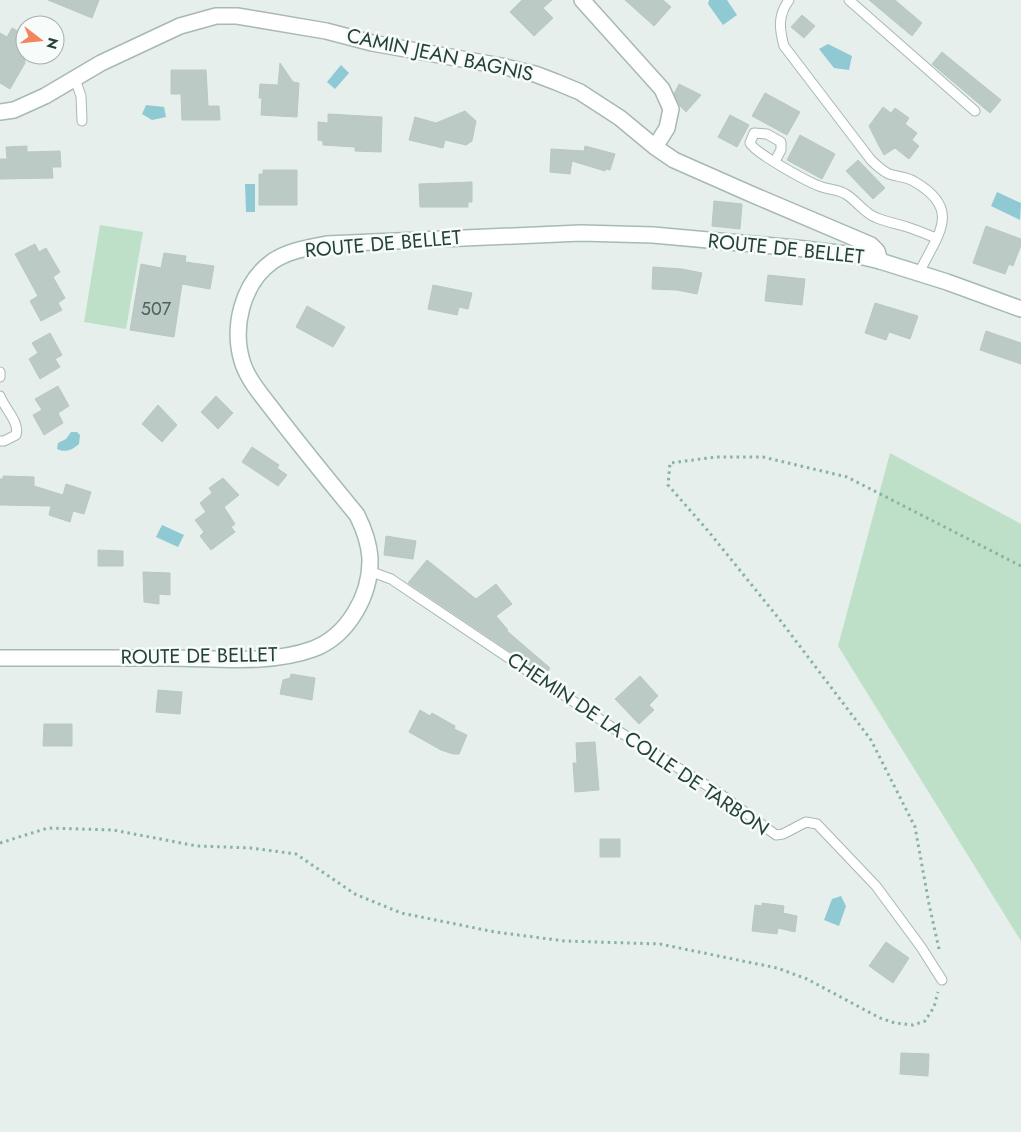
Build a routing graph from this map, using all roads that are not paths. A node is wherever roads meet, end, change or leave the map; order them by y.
1 (582, 0) edge
2 (789, 0) edge
3 (849, 0) edge
4 (75, 79) junction
5 (975, 111) dead end
6 (0, 112) edge
7 (82, 121) dead end
8 (655, 147) junction
9 (775, 161) dead end
10 (936, 238) junction
11 (880, 261) junction
12 (919, 273) junction
13 (1021, 310) edge
14 (0, 372) edge
15 (0, 377) edge
16 (0, 396) edge
17 (0, 441) edge
18 (370, 571) junction
19 (0, 658) edge
20 (942, 980) dead end

1 - 8 main road
2 - 10 lane
3 - 5 lane
4 - 6 main road, CAMIN JEAN BAGNIS
4 - 7 lane
4 - 8 main road, CAMIN JEAN BAGNIS
8 - 11 main road, CAMIN JEAN BAGNIS
9 - 10 lane
10 - 12 lane
11 - 12 main road, ROUTE DE BELLET
11 - 18 main road, ROUTE DE BELLET
12 - 13 main road, ROUTE DE BELLET
14 - 15 lane
16 - 17 lane
18 - 19 main road, ROUTE DE BELLET
18 - 20 lane, CHEMIN DE LA COLLE DE TARBON

